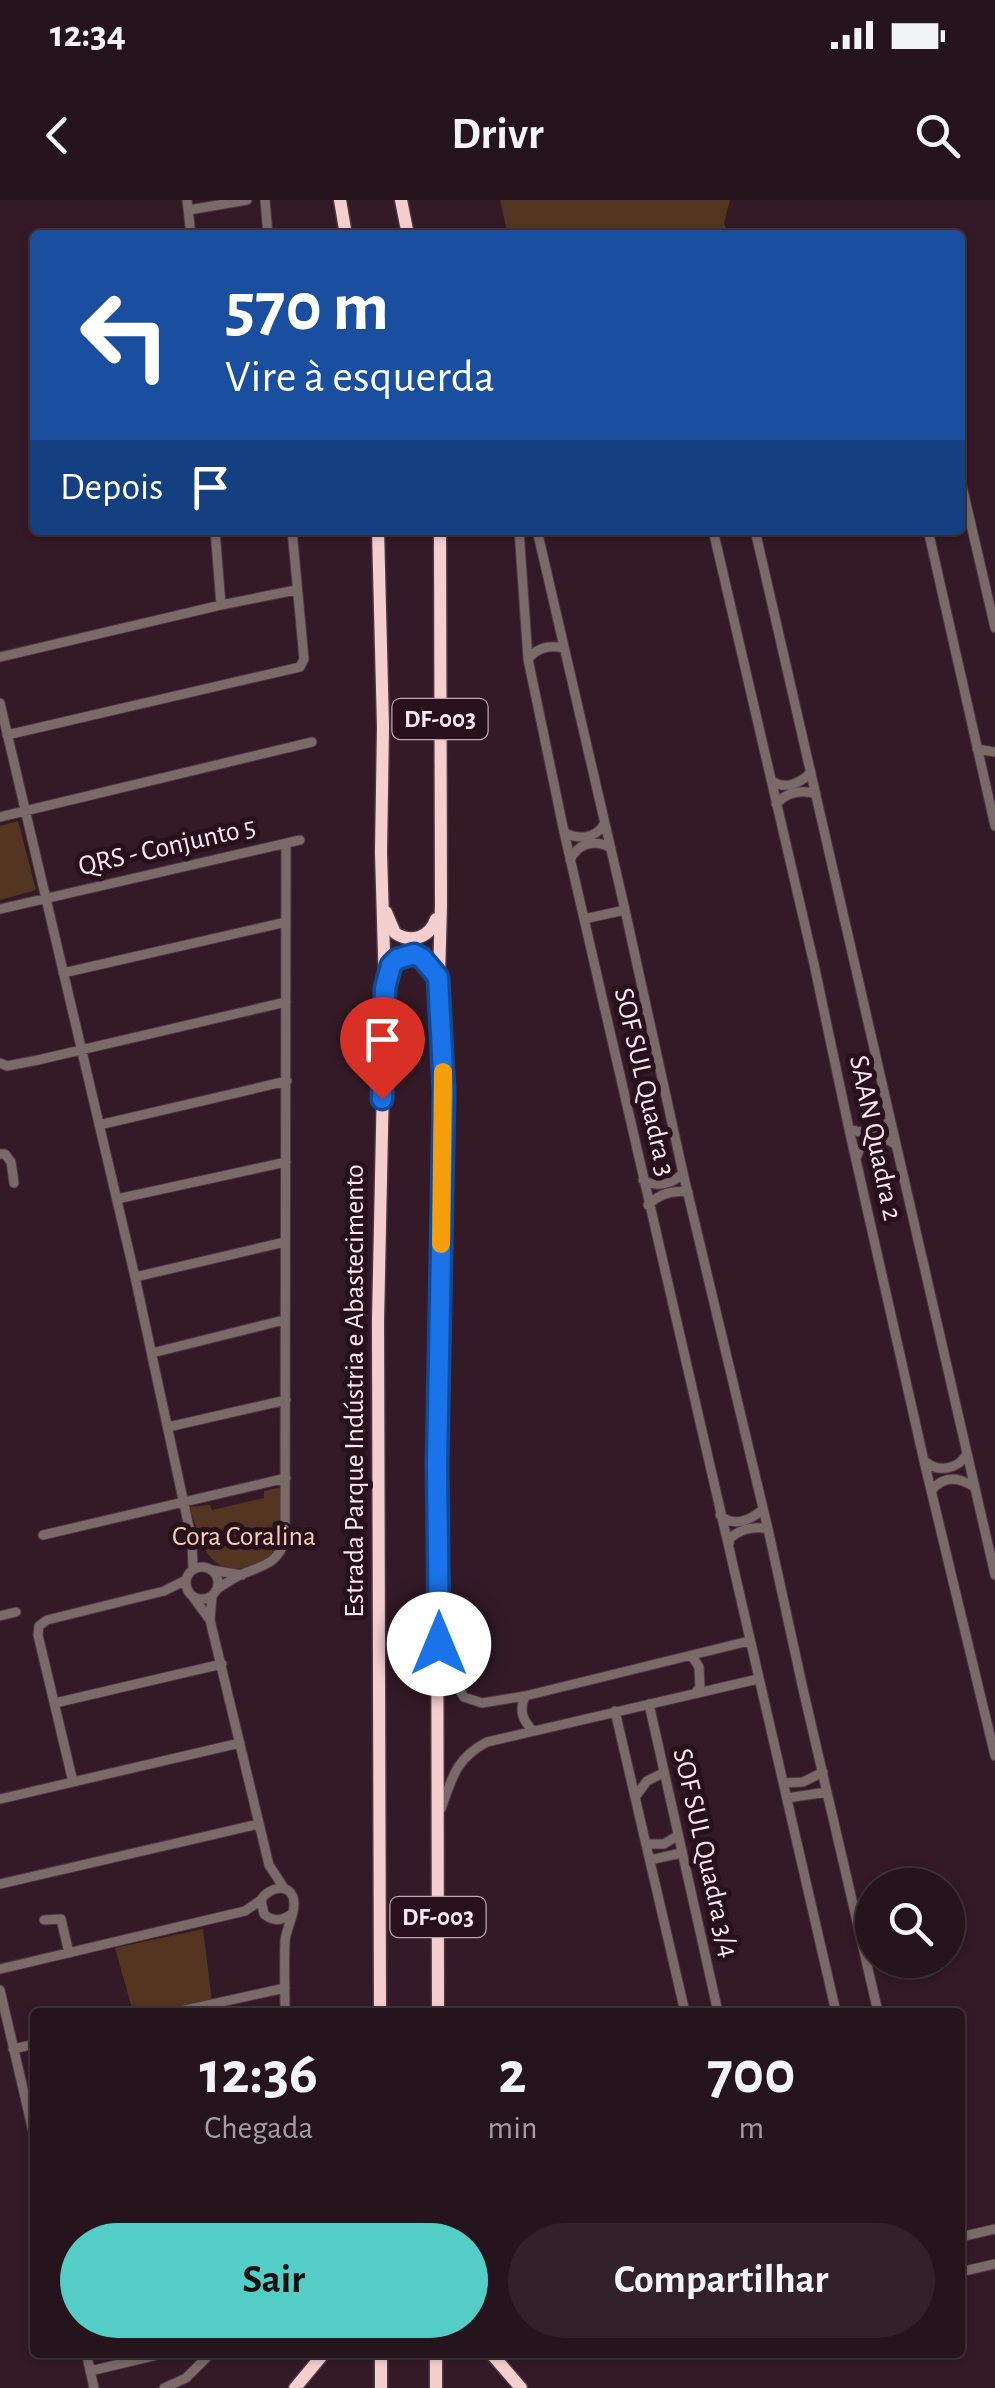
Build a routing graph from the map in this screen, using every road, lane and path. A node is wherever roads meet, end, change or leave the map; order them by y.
1 (247, 200) edge
2 (265, 200) edge
3 (340, 200) edge
4 (401, 200) edge
5 (188, 205) edge
6 (190, 230) edge
7 (268, 230) edge
8 (345, 230) edge
9 (407, 230) edge
10 (965, 499) edge
11 (215, 535) edge
12 (292, 535) edge
13 (378, 535) edge
14 (440, 535) edge
15 (519, 535) edge
16 (538, 535) edge
17 (713, 535) edge
18 (756, 535) edge
19 (929, 535) edge
20 (296, 590) junction
21 (221, 605) junction
22 (995, 628) edge
23 (564, 648) junction
24 (0, 657) edge
25 (528, 659) junction
26 (0, 703) edge
27 (7, 734) junction
28 (312, 742) dead end
29 (977, 749) junction
30 (995, 752) edge
31 (995, 765) edge
32 (811, 772) junction
33 (983, 773) junction
34 (769, 778) junction
35 (816, 794) junction
36 (776, 804) junction
37 (24, 811) junction
38 (0, 816) edge
39 (605, 822) junction
40 (995, 826) edge
41 (564, 832) junction
42 (300, 840) dead end
43 (286, 844) junction
44 (611, 848) junction
45 (570, 860) junction
46 (45, 898) junction
47 (441, 904) junction
48 (384, 905) junction
49 (0, 909) edge
50 (625, 910) junction
51 (584, 919) junction
52 (286, 922) junction
53 (64, 973) junction
54 (438, 977) junction
55 (385, 988) junction
56 (286, 1002) junction
57 (81, 1050) junction
58 (4, 1064) edge
59 (287, 1081) junction
60 (890, 1119) junction
61 (98, 1125) junction
62 (848, 1129) junction
63 (896, 1145) junction
64 (0, 1154) edge
65 (856, 1158) junction
66 (286, 1162) junction
67 (683, 1173) junction
68 (643, 1180) junction
69 (14, 1183) dead end
70 (688, 1192) junction
71 (116, 1200) junction
72 (648, 1205) junction
73 (285, 1242) junction
74 (135, 1276) junction
75 (284, 1320) junction
76 (152, 1354) junction
77 (286, 1400) junction
78 (168, 1427) junction
79 (967, 1454) junction
80 (924, 1460) junction
81 (286, 1478) junction
82 (974, 1487) junction
83 (932, 1490) junction
84 (184, 1502) junction
85 (763, 1508) junction
86 (720, 1515) junction
87 (768, 1529) junction
88 (43, 1535) dead end
89 (192, 1541) junction
90 (728, 1548) junction
91 (193, 1569) junction
92 (210, 1569) junction
93 (242, 1574) junction
94 (995, 1576) edge
95 (186, 1580) junction
96 (164, 1591) junction
97 (215, 1592) junction
98 (192, 1596) junction
99 (439, 1609) junction
100 (16, 1612) dead end
101 (0, 1616) edge
102 (210, 1620) junction
103 (750, 1640) junction
104 (692, 1656) junction
105 (222, 1664) junction
106 (758, 1679) junction
107 (696, 1692) junction
108 (524, 1696) junction
109 (55, 1702) junction
110 (649, 1704) junction
111 (615, 1711) junction
112 (532, 1730) junction
113 (240, 1743) junction
114 (995, 1756) edge
115 (664, 1772) junction
116 (822, 1772) junction
117 (73, 1782) junction
118 (784, 1783) junction
119 (827, 1792) junction
120 (636, 1797) junction
121 (787, 1798) junction
122 (0, 1799) edge
123 (437, 1821) junction
124 (259, 1824) junction
125 (677, 1836) junction
126 (646, 1844) junction
127 (681, 1853) junction
128 (650, 1860) junction
129 (270, 1865) junction
130 (0, 1884) edge
131 (284, 1888) junction
132 (264, 1895) junction
133 (245, 1911) junction
134 (290, 1915) junction
135 (269, 1917) junction
136 (44, 1920) dead end
137 (286, 1938) junction
138 (69, 1953) junction
139 (0, 1969) edge
140 (285, 1988) junction
141 (0, 1990) edge
142 (194, 2008) edge
143 (285, 2008) edge
144 (380, 2008) edge
145 (438, 2008) edge
146 (684, 2008) edge
147 (717, 2008) edge
148 (835, 2008) edge
149 (877, 2008) edge
150 (2, 2018) edge
151 (30, 2045) edge
152 (13, 2049) junction
153 (30, 2117) edge
154 (995, 2229) edge
155 (965, 2236) edge
156 (995, 2264) edge
157 (965, 2271) edge
158 (87, 2358) edge
159 (145, 2358) edge
160 (206, 2358) edge
161 (320, 2358) edge
162 (381, 2358) edge
163 (436, 2358) edge
164 (495, 2358) edge
165 (90, 2371) junction
166 (94, 2388) edge
167 (164, 2388) edge
168 (294, 2388) edge
169 (381, 2388) edge
170 (436, 2388) edge
171 (522, 2388) edge

1 - 5 street
2 - 7 street
3 - 8 highway
4 - 9 highway
5 - 6 street
10 - 22 street
11 - 21 street
12 - 20 street
13 - 48 highway, Estrada Parque Indústria e Abastecimento / DF-003
14 - 47 highway, DF-003
15 - 25 street, SOF SUL Quadra 3
16 - 23 street
17 - 34 street, SAAN Quadra 2
18 - 32 street
19 - 29 street
20 - 21 street
20 - 27 street
21 - 24 street
23 - 25 street
23 - 39 street
25 - 41 street, SOF SUL Quadra 3
26 - 27 street
27 - 37 street
28 - 37 street
29 - 30 street
29 - 33 street
31 - 33 street
32 - 34 street
32 - 35 street
33 - 40 street
34 - 36 street, SAAN Quadra 2
35 - 36 street
35 - 60 street
36 - 62 street, SAAN Quadra 2
37 - 38 street
37 - 46 street
39 - 41 street
39 - 44 street
41 - 45 street, SOF SUL Quadra 3
42 - 43 street, QRS - Conjunto 5
43 - 46 street, QRS - Conjunto 5
43 - 52 street
44 - 45 street
44 - 50 street
45 - 51 street, SOF SUL Quadra 3
46 - 49 street, QRS - Conjunto 5
46 - 53 street
47 - 48 highway
47 - 54 highway, DF-003
48 - 55 highway, Estrada Parque Indústria e Abastecimento / DF-003
50 - 51 street
50 - 67 street
51 - 68 street, SOF SUL Quadra 3
52 - 53 street
52 - 56 street
53 - 57 street
54 - 55 highway
54 - 99 highway, DF-003
55 - 144 highway, Estrada Parque Indústria e Abastecimento / DF-003
56 - 57 street
56 - 59 street
57 - 58 street
57 - 61 street
59 - 61 street
59 - 66 street
60 - 62 street
60 - 63 street
61 - 71 street
62 - 65 street, SAAN Quadra 2
63 - 65 street
63 - 79 street
64 - 69 street
65 - 80 street, SAAN Quadra 2
66 - 71 street
66 - 73 street
67 - 68 street
67 - 70 street
68 - 72 street, SOF SUL Quadra 3
70 - 72 street
70 - 85 street
71 - 74 street
72 - 86 street, SOF SUL Quadra 3
73 - 74 street
73 - 75 street
74 - 76 street
75 - 76 street
75 - 77 street
76 - 78 street
77 - 78 street
77 - 81 street
78 - 84 street
79 - 80 street
79 - 82 street
80 - 83 street, SAAN Quadra 2
81 - 84 street
81 - 93 street
82 - 83 street
82 - 94 street
83 - 114 street, SAAN Quadra 2
84 - 88 street
84 - 89 street
85 - 86 street
85 - 87 street
86 - 90 street, SOF SUL Quadra 3
87 - 90 street
87 - 116 street
89 - 91 street
89 - 92 street
90 - 103 street, SOF SUL Quadra 3
91 - 92 street
91 - 95 street
92 - 93 street
92 - 97 street
93 - 97 street
95 - 96 street
95 - 98 street
96 - 98 street
96 - 109 street
97 - 98 street
97 - 102 street
98 - 102 street
99 - 108 street
99 - 123 highway, DF-003
100 - 101 street
102 - 105 street
103 - 104 street
103 - 106 street, SOF SUL Quadra 3
104 - 107 street
104 - 108 street
105 - 109 street
105 - 113 street
106 - 107 street
106 - 118 street, SOF SUL Quadra 3
107 - 110 street
108 - 112 street
109 - 117 street
110 - 111 street
110 - 115 street, SOF SUL Quadra 3/4
111 - 112 street
111 - 120 street
112 - 123 street
113 - 117 street
113 - 124 street
115 - 120 street
115 - 125 street, SOF SUL Quadra 3/4
116 - 118 street
116 - 119 street
117 - 122 street
118 - 121 street, SOF SUL Quadra 3
119 - 121 street
119 - 149 street
120 - 126 street
121 - 148 street, SOF SUL Quadra 3
123 - 145 highway, DF-003
124 - 129 street
124 - 130 street
125 - 126 street
125 - 127 street, SOF SUL Quadra 3/4
126 - 128 street
127 - 128 street
127 - 147 street, SOF SUL Quadra 3/4
128 - 146 street
129 - 131 street
129 - 132 street
131 - 132 street
131 - 134 street
132 - 133 street
132 - 135 street
133 - 135 street
133 - 138 street
134 - 135 street
134 - 137 street
135 - 137 street
136 - 138 street
137 - 140 street
138 - 139 street
140 - 142 street
140 - 143 street
141 - 150 street
150 - 152 street
151 - 152 street
152 - 153 street
154 - 155 street
156 - 157 street
158 - 165 street
159 - 165 street
160 - 167 street
161 - 168 highway
162 - 169 highway
163 - 170 highway
164 - 171 highway
165 - 166 street

